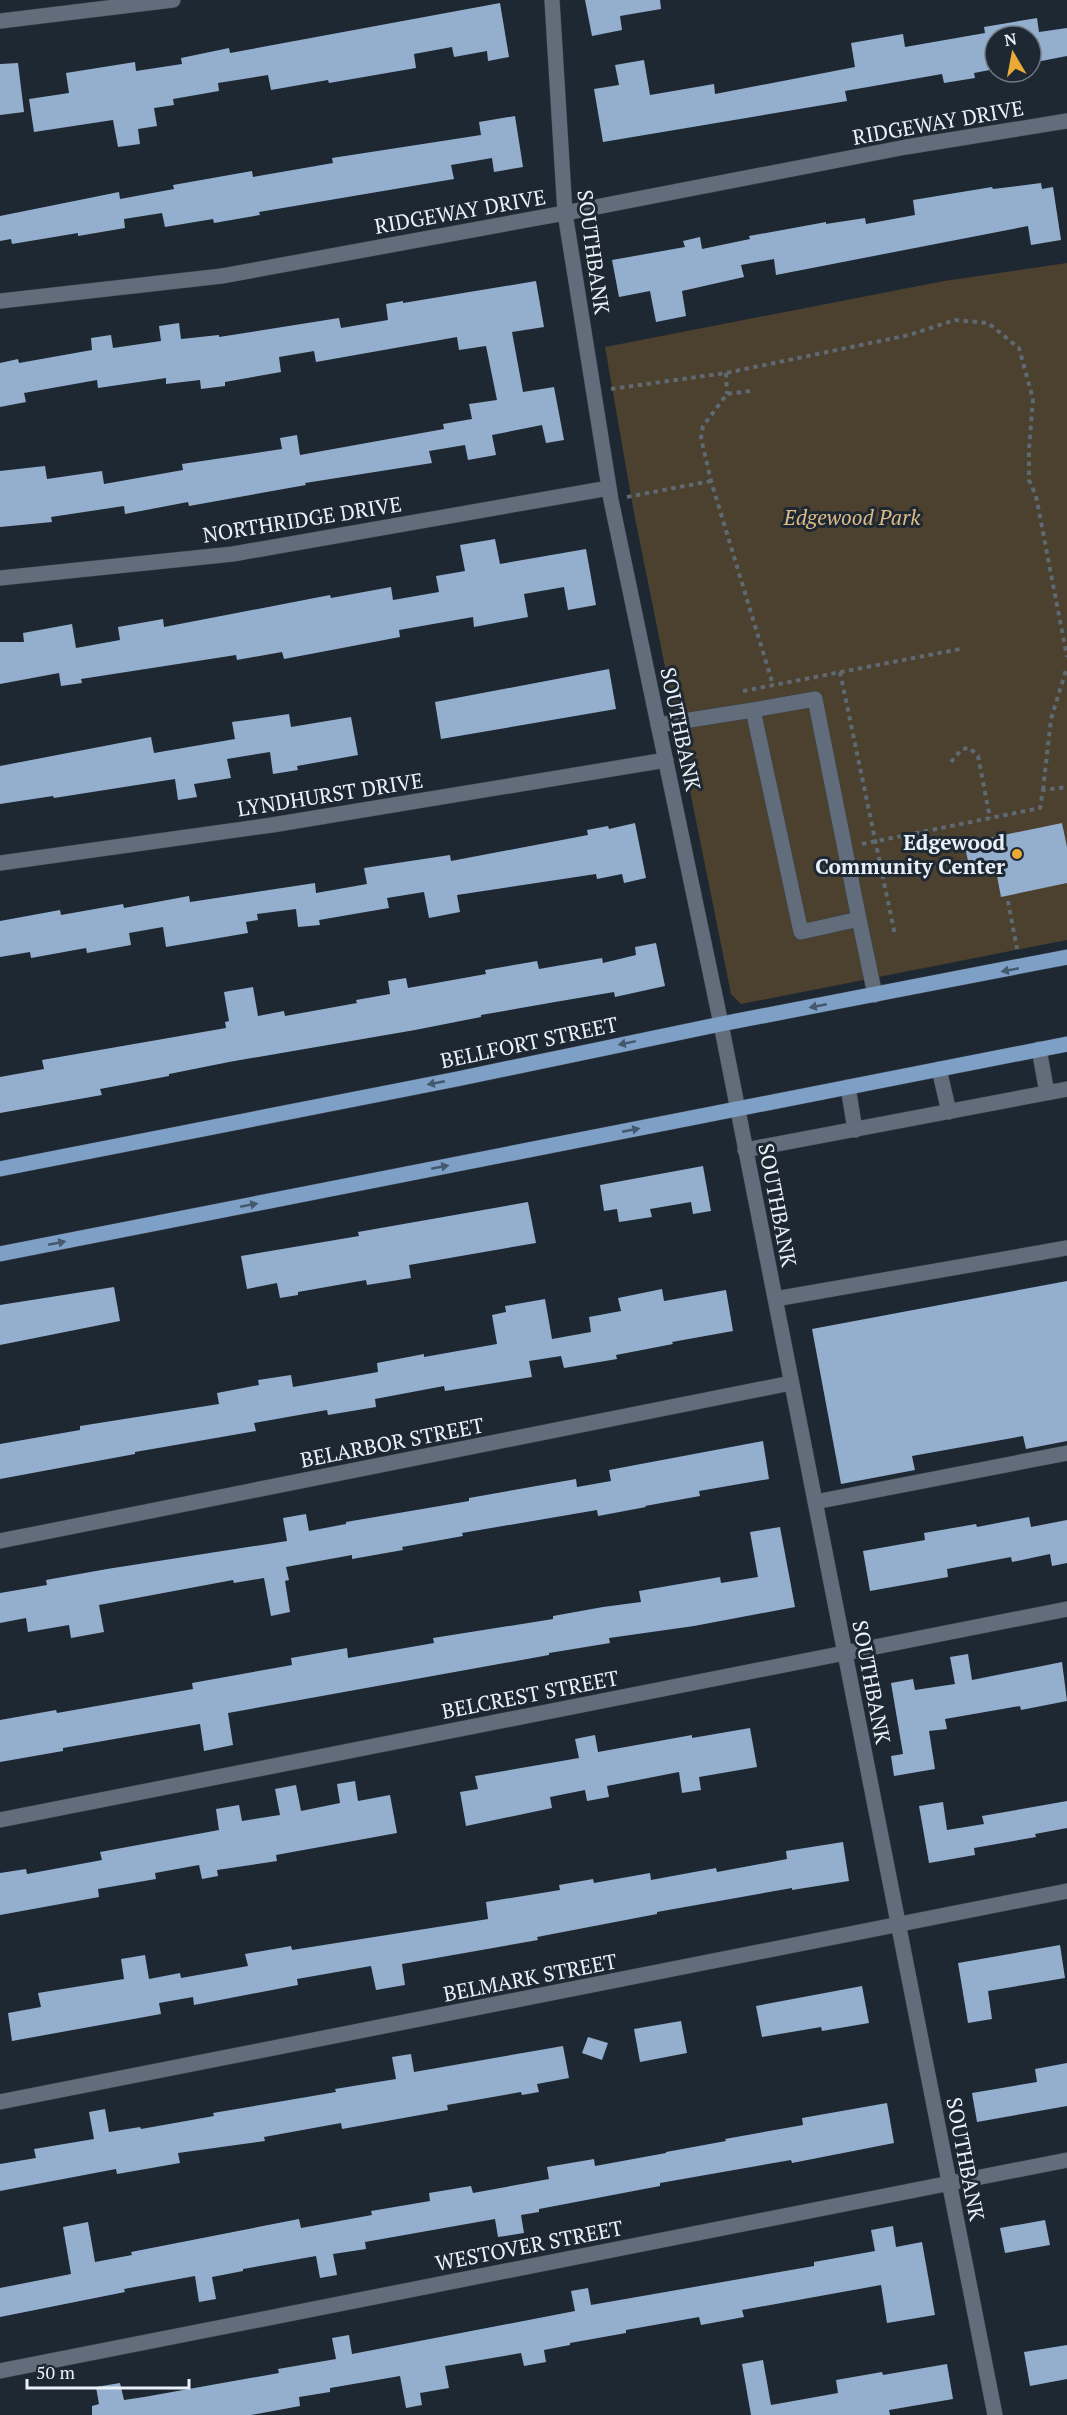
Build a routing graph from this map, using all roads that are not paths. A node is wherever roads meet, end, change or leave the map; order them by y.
1 (173, 0) edge
2 (552, 0) edge
3 (0, 21) edge
4 (1067, 121) edge
5 (565, 213) junction
6 (0, 301) edge
7 (610, 494) junction
8 (0, 578) edge
9 (753, 710) junction
10 (658, 725) junction
11 (666, 760) junction
12 (0, 863) edge
13 (860, 919) junction
14 (1067, 957) edge
15 (875, 995) junction
16 (721, 1024) junction
17 (1067, 1044) edge
18 (1039, 1050) junction
19 (939, 1069) junction
20 (848, 1087) junction
21 (1067, 1089) edge
22 (1047, 1093) junction
23 (737, 1109) junction
24 (949, 1112) junction
25 (855, 1130) junction
26 (745, 1150) junction
27 (0, 1169) edge
28 (1067, 1248) edge
29 (0, 1254) edge
30 (775, 1299) junction
31 (791, 1383) junction
32 (1067, 1454) edge
33 (815, 1502) junction
34 (0, 1541) edge
35 (1067, 1609) edge
36 (844, 1653) junction
37 (0, 1820) edge
38 (1067, 1891) edge
39 (898, 1926) junction
40 (0, 2102) edge
41 (1067, 2160) edge
42 (949, 2183) junction
43 (0, 2371) edge
44 (995, 2415) edge

1 - 3 street
2 - 5 street, SOUTHBANK
4 - 5 street, RIDGEWAY DRIVE
5 - 6 street, RIDGEWAY DRIVE
5 - 7 street, SOUTHBANK
7 - 8 street, NORTHRIDGE DRIVE
7 - 10 street, SOUTHBANK
9 - 10 street
9 - 13 street
9 - 13 street
10 - 11 street, SOUTHBANK
11 - 12 street, LYNDHURST DRIVE
11 - 16 street, SOUTHBANK
13 - 15 street
14 -> 15 main road, BELLFORT STREET
15 -> 16 main road, BELLFORT STREET
16 - 23 street, SOUTHBANK
16 -> 27 main road, BELLFORT STREET
17 - 18 main road
18 - 19 main road
18 - 22 street
19 - 20 main road
19 - 24 street
20 - 23 main road
20 - 25 street
21 - 22 street
22 - 24 street
23 - 26 street, SOUTHBANK
29 -> 23 main road
24 - 25 street
25 - 26 street
26 - 30 street, SOUTHBANK
28 - 30 street
30 - 31 street, SOUTHBANK
31 - 33 street, SOUTHBANK
31 - 34 street, BELARBOR STREET
32 - 33 street
33 - 36 street, SOUTHBANK
35 - 36 street, BELCREST STREET
36 - 37 street, BELCREST STREET
36 - 39 street, SOUTHBANK
38 - 39 street, BELMARK STREET
39 - 40 street, BELMARK STREET
39 - 42 street, SOUTHBANK
41 - 42 street, WESTOVER STREET
42 - 43 street, WESTOVER STREET
42 - 44 street, SOUTHBANK

